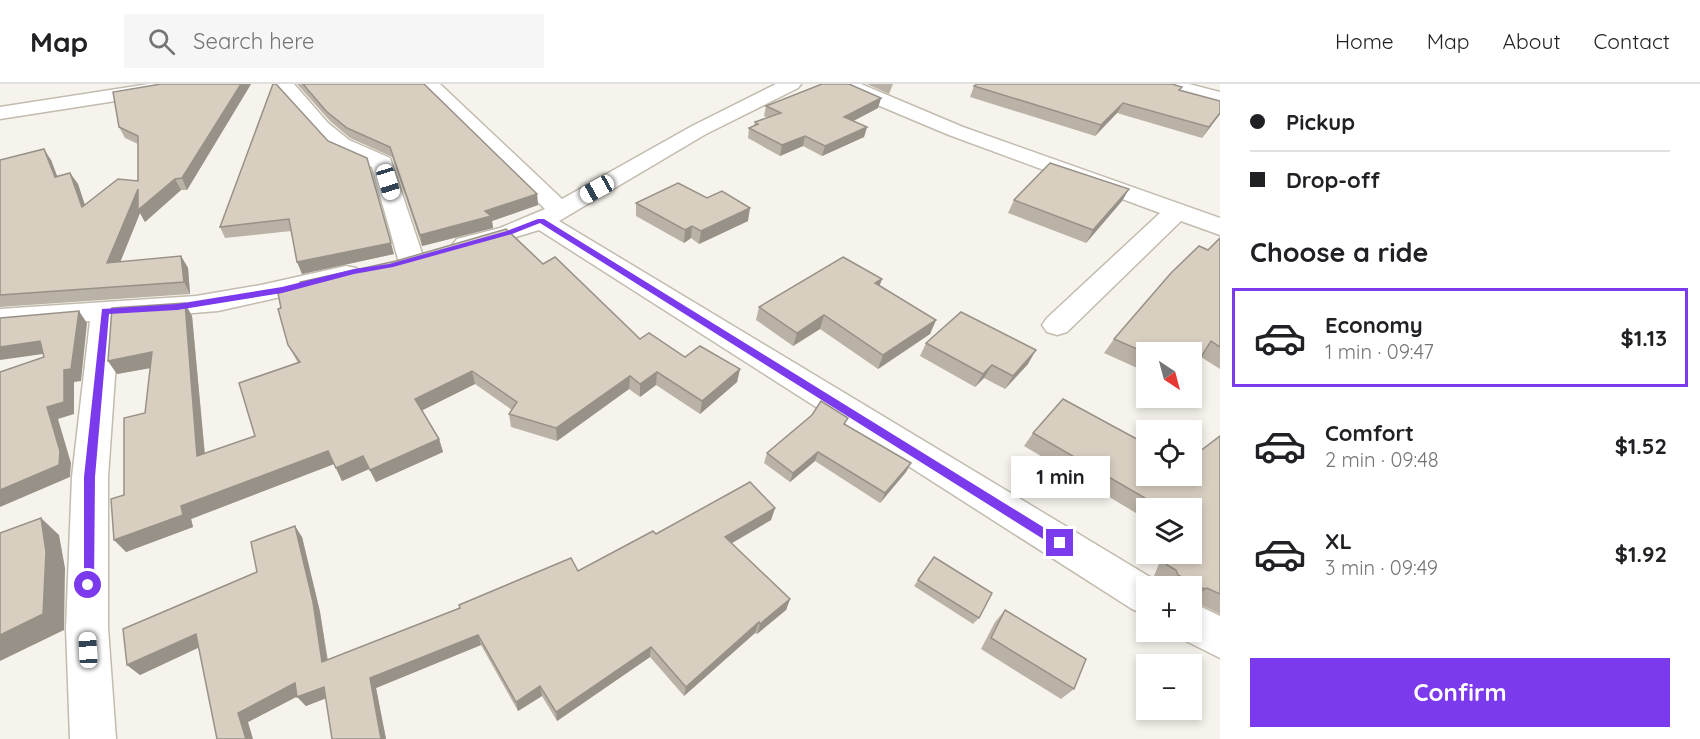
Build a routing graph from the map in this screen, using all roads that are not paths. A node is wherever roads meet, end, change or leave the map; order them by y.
1 (186, 84) edge
2 (284, 84) edge
3 (429, 84) edge
4 (791, 84) edge
5 (844, 84) edge
6 (1167, 84) edge
7 (1220, 98) edge
8 (0, 113) edge
9 (1177, 212) junction
10 (551, 215) junction
11 (1220, 227) edge
12 (410, 259) junction
13 (105, 311) junction
14 (0, 319) edge
15 (1056, 325) dead end
16 (1136, 590) edge
17 (1202, 628) edge
18 (1220, 639) edge
19 (93, 739) edge

1 - 8 street
2 - 12 street
3 - 10 street
4 - 10 street
5 - 9 street
6 - 7 street
9 - 11 street
9 - 15 street
10 - 12 street
10 - 16 street
12 - 13 street
13 - 14 street
13 - 19 street
17 - 18 street

